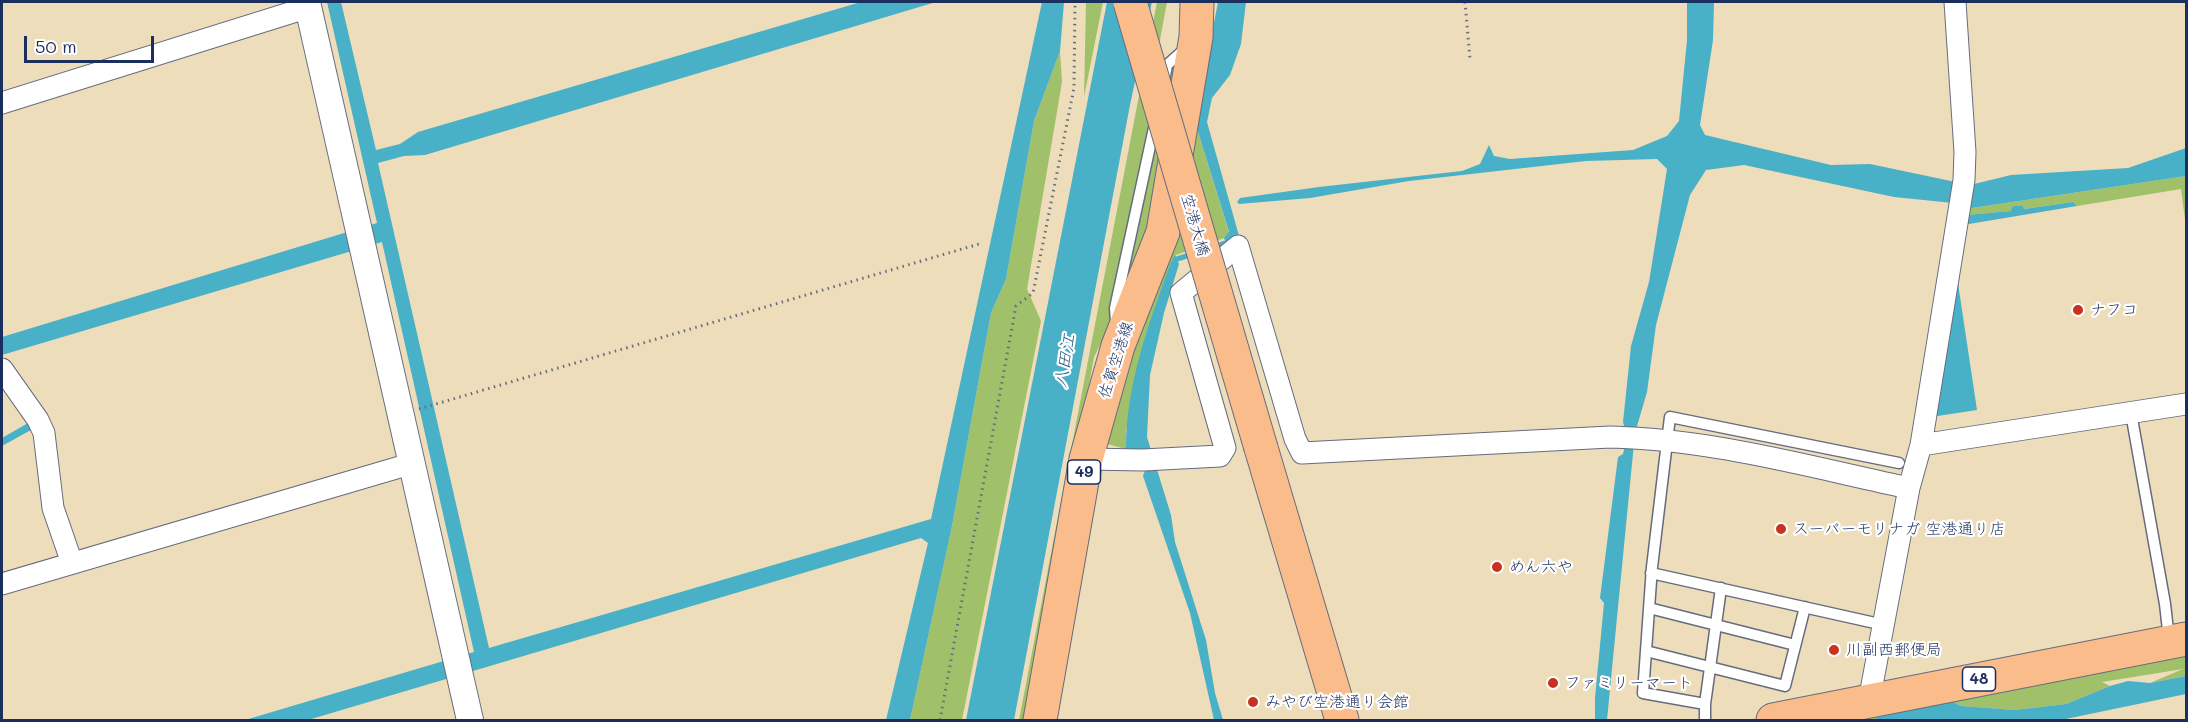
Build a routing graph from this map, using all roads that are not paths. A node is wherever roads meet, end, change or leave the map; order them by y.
1 (1131, 2) edge
2 (1197, 2) edge
3 (1955, 2) edge
4 (308, 4) edge
5 (2, 103) edge
6 (2, 369) edge
7 (2187, 404) edge
8 (2131, 412) junction
9 (1666, 441) junction
10 (1921, 445) junction
11 (1086, 459) junction
12 (1899, 463) dead end
13 (410, 464) junction
14 (1909, 488) junction
15 (72, 563) junction
16 (1651, 573) junction
17 (2, 584) edge
18 (1721, 588) junction
19 (1805, 607) junction
20 (1648, 608) junction
21 (1716, 625) junction
22 (1884, 626) junction
23 (2178, 640) edge
24 (1795, 645) junction
25 (1646, 651) junction
26 (1711, 668) junction
27 (1869, 701) junction
28 (1705, 704) junction
29 (470, 720) edge
30 (1040, 720) edge
31 (1342, 720) edge
32 (1704, 720) edge
33 (1773, 720) edge

1 - 31 main road, 空港大橋, bridge
2 - 11 main road, 佐賀空港線 / 49
3 - 10 street
4 - 5 street
4 - 13 street
6 - 15 street
7 - 8 street
8 - 10 street
8 - 23 lane
9 - 11 street
9 - 12 lane
9 - 14 street
9 - 16 lane
10 - 14 street
11 - 30 main road, 佐賀空港線 / 49
13 - 15 street
13 - 29 street
14 - 22 street
15 - 17 street
16 - 18 lane
16 - 20 lane
18 - 19 lane
18 - 21 lane
19 - 22 lane
19 - 24 lane
20 - 21 lane
20 - 25 lane
21 - 24 lane
21 - 26 lane
22 - 27 street
23 - 27 main road, 48
24 - 26 lane
25 - 26 lane
25 - 28 lane
26 - 28 lane
27 - 33 main road, 48
28 - 32 lane

